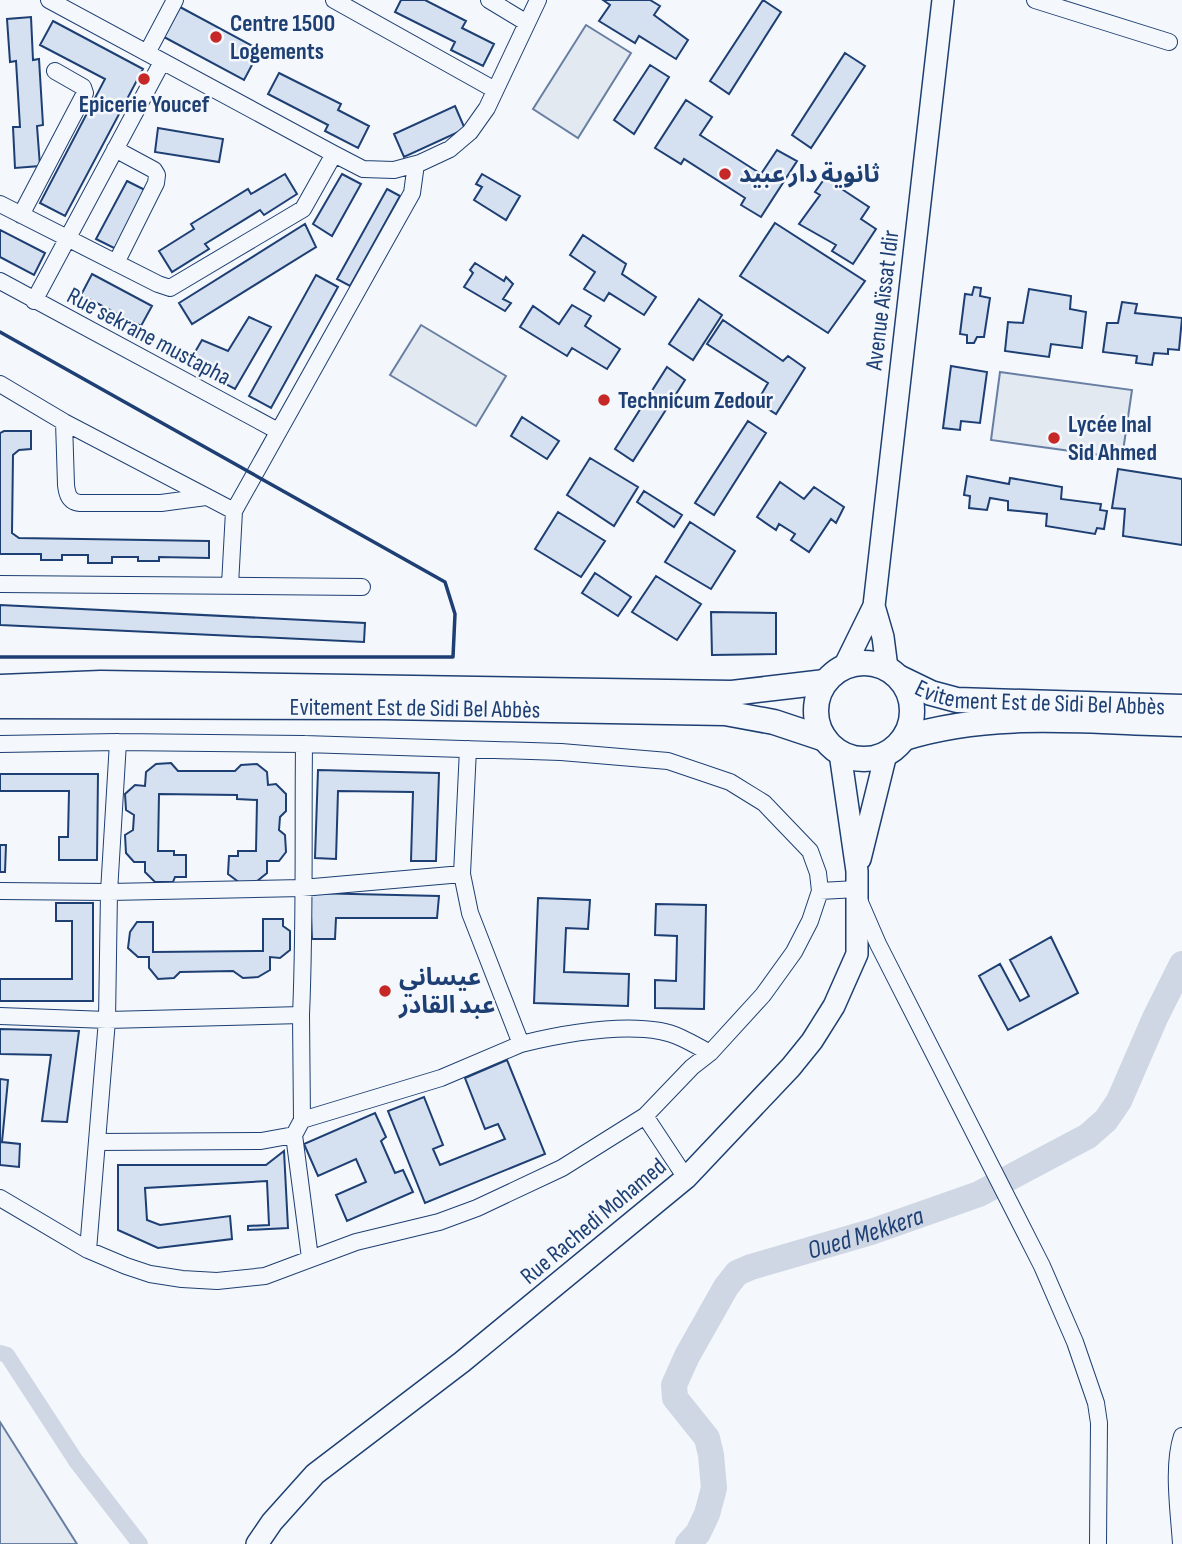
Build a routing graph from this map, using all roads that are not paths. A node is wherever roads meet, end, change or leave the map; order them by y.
1 (49, 0) edge
2 (175, 0) edge
3 (334, 0) edge
4 (489, 0) edge
5 (538, 0) edge
6 (943, 0) edge
7 (1035, 0) edge
8 (527, 23) junction
9 (1169, 42) dead end
10 (147, 53) junction
11 (162, 62) junction
12 (55, 71) dead end
13 (495, 90) junction
14 (115, 149) junction
15 (334, 154) junction
16 (416, 164) junction
17 (0, 204) edge
18 (21, 215) junction
19 (68, 238) junction
20 (116, 263) junction
21 (0, 281) edge
22 (34, 300) junction
23 (0, 384) edge
24 (64, 422) junction
25 (278, 431) junction
26 (206, 496) junction
27 (234, 511) junction
28 (0, 584) edge
29 (230, 585) junction
30 (362, 587) dead end
31 (874, 606) junction
32 (894, 673) junction
33 (834, 674) junction
34 (0, 687) edge
35 (0, 706) edge
36 (1182, 707) edge
37 (1182, 724) edge
38 (118, 742) junction
39 (0, 744) edge
40 (304, 744) junction
41 (833, 746) junction
42 (895, 746) junction
43 (468, 749) junction
44 (462, 874) junction
45 (857, 886) junction
46 (302, 888) junction
47 (0, 891) edge
48 (820, 891) junction
49 (108, 892) junction
50 (301, 1015) junction
51 (0, 1016) edge
52 (107, 1020) junction
53 (521, 1044) junction
54 (710, 1052) junction
55 (645, 1116) junction
56 (302, 1120) junction
57 (294, 1135) junction
58 (98, 1142) junction
59 (686, 1178) junction
60 (0, 1198) edge
61 (88, 1250) junction
62 (310, 1258) junction
63 (1182, 1436) edge
64 (257, 1544) edge
65 (1098, 1544) edge
66 (1181, 1544) edge

1 - 10 street
2 - 10 street
3 - 13 street
4 - 8 street
5 - 8 street
6 - 31 main road, Avenue Aïssat Idir
7 - 9 street
8 - 13 street
10 - 11 street
11 - 14 street
11 - 15 street
12 - 18 street
13 - 16 street
14 - 19 street
14 - 20 street
15 - 16 street
15 - 20 street
16 - 25 street
17 - 18 street
18 - 19 street
19 - 20 street
19 - 22 street
21 - 22 street, Rue sekrane mustapha
22 - 25 street, Rue sekrane mustapha
23 - 24 street
24 - 26 street
24 - 26 street
25 - 27 street
26 - 27 street
27 - 29 street
28 - 29 street
29 - 30 street
31 - 32 main road
31 - 33 main road
32 - 33 highway
32 - 36 highway, Evitement Est de Sidi Bel Abbès
32 - 42 highway
33 - 34 highway, Evitement Est de Sidi Bel Abbès
33 - 41 highway
35 - 41 highway, Evitement Est de Sidi Bel Abbès
37 - 42 highway, Evitement Est de Sidi Bel Abbès
38 - 39 street
38 - 40 street
38 - 49 street
40 - 43 street
40 - 46 street
41 - 42 highway
41 - 45 main road
42 - 45 main road
43 - 44 street
43 - 48 street
44 - 46 street
44 - 53 street
45 - 48 street
45 - 59 main road, Rue Rachedi Mohamed
45 - 65 street
46 - 49 street
46 - 50 street
47 - 49 street
48 - 54 street
49 - 52 street
50 - 52 street
50 - 56 street
51 - 52 street
52 - 58 street
53 - 54 street
53 - 56 street
54 - 55 street
55 - 59 street
55 - 62 street
56 - 57 street
57 - 58 street
57 - 62 street
58 - 61 street
59 - 64 main road, Rue Rachedi Mohamed
60 - 61 street
61 - 62 street
63 - 66 street

